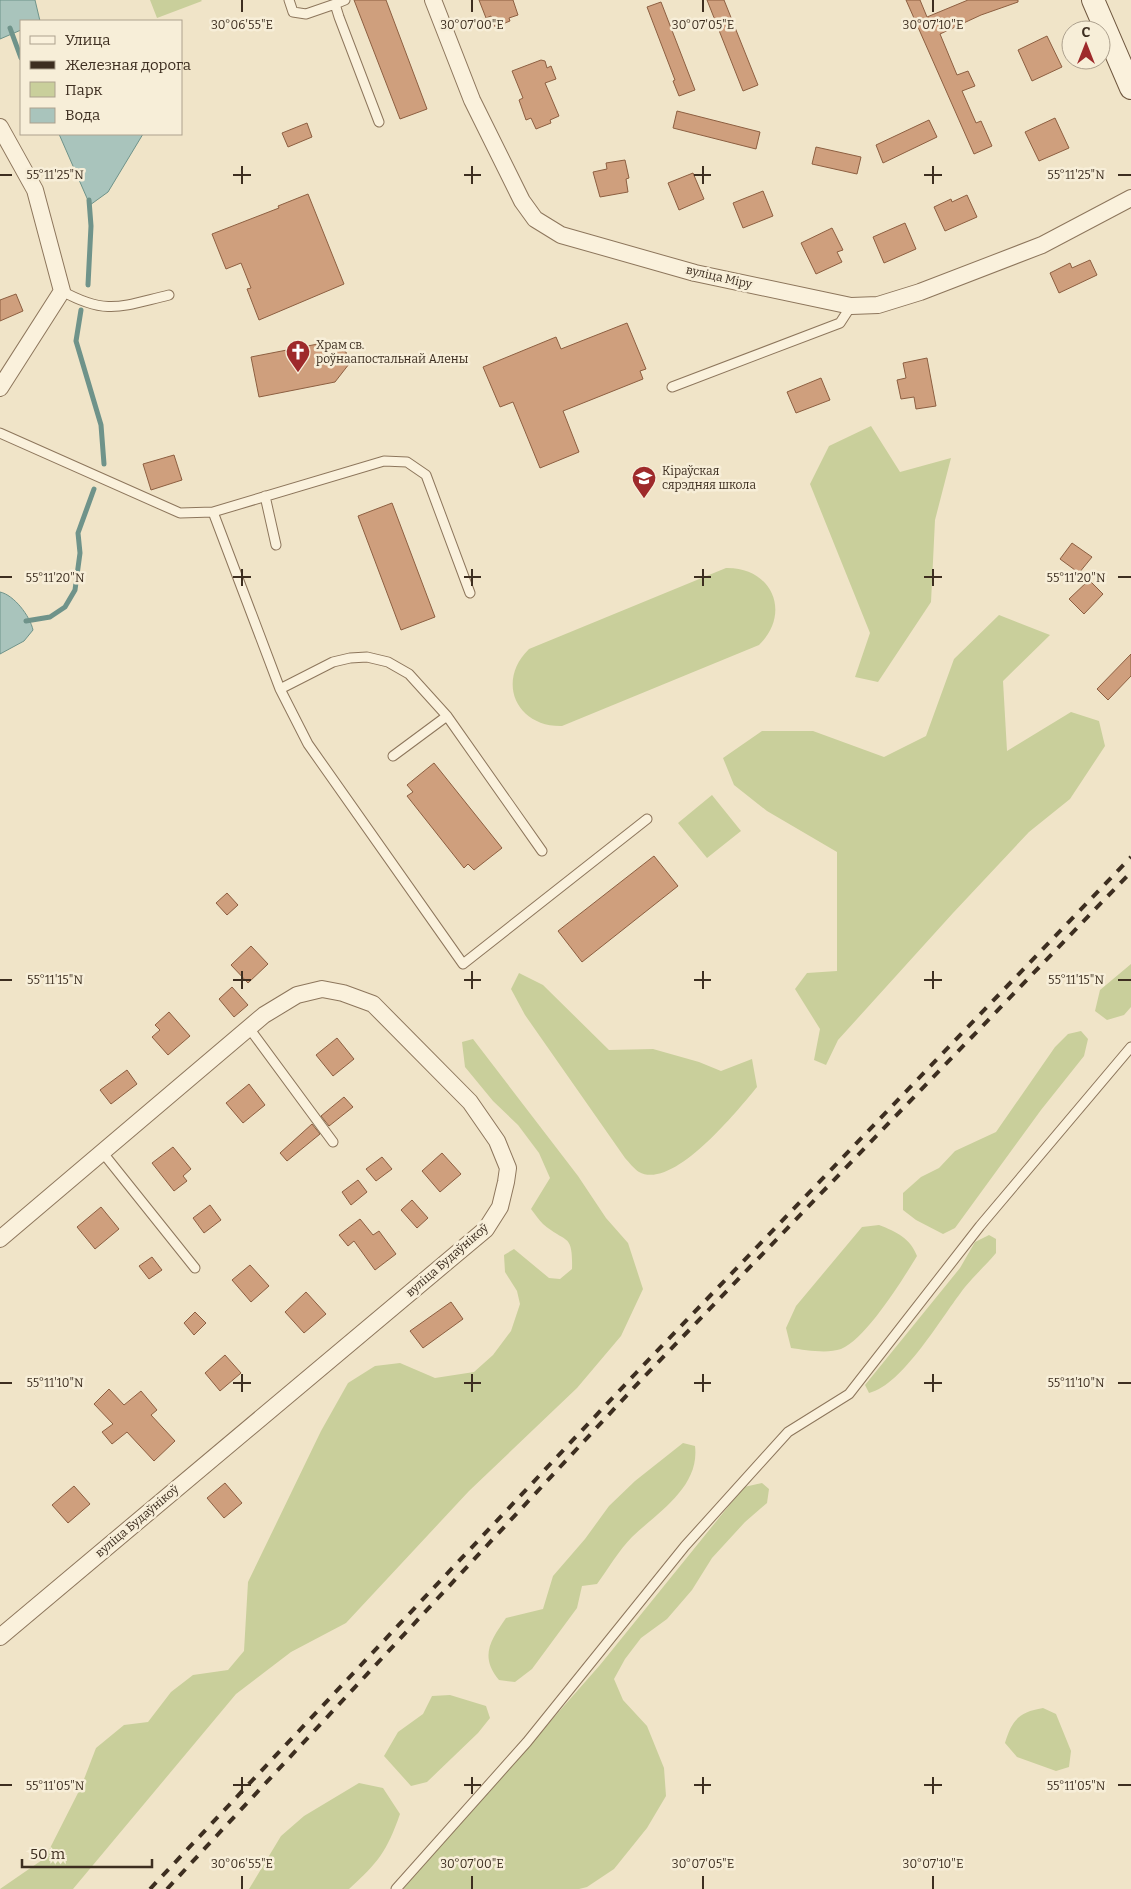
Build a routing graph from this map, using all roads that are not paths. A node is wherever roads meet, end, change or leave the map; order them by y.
1 (289, 0) edge
2 (345, 0) edge
3 (433, 0) edge
4 (1093, 0) edge
5 (336, 4) junction
6 (1131, 88) edge
7 (379, 122) dead end
8 (0, 127) edge
9 (1131, 198) edge
10 (62, 291) junction
11 (169, 295) dead end
12 (851, 306) junction
13 (0, 386) edge
14 (672, 387) dead end
15 (0, 433) edge
16 (265, 496) junction
17 (213, 512) junction
18 (276, 545) dead end
19 (470, 593) dead end
20 (280, 689) junction
21 (447, 716) junction
22 (392, 756) dead end
23 (648, 819) dead end
24 (542, 851) dead end
25 (249, 1028) junction
26 (1131, 1047) edge
27 (333, 1142) dead end
28 (103, 1153) junction
29 (0, 1240) edge
30 (195, 1268) dead end
31 (0, 1637) edge
32 (396, 1889) edge

1 - 5 lane
2 - 5 lane
3 - 12 street, вуліца Міру
4 - 6 street
5 - 7 lane
8 - 10 street
9 - 12 street, вуліца Міру
10 - 11 lane
10 - 13 street
12 - 14 lane
15 - 17 lane
16 - 17 lane
16 - 18 lane
16 - 19 lane
17 - 20 lane
20 - 21 lane
20 - 23 lane
21 - 22 lane
21 - 24 lane
25 - 27 lane
25 - 28 street, вуліца Будаўнікоў
25 - 31 street, вуліца Будаўнікоў
26 - 32 lane
28 - 29 street, вуліца Будаўнікоў
28 - 30 lane

